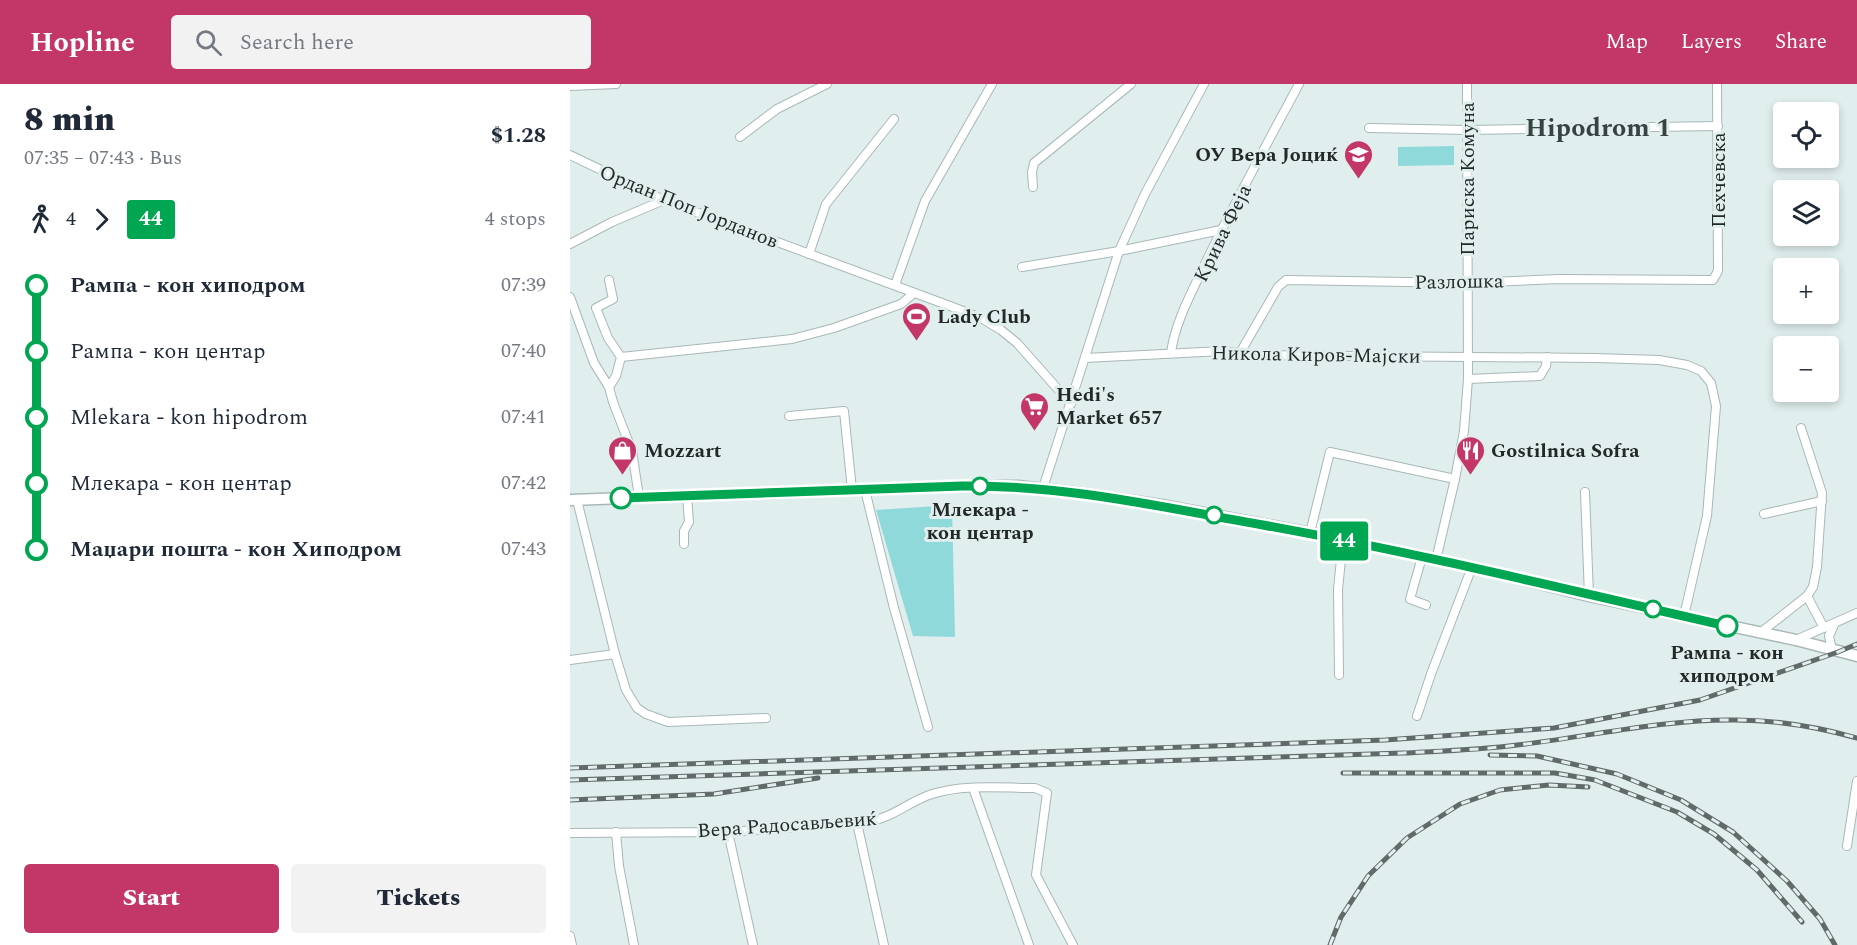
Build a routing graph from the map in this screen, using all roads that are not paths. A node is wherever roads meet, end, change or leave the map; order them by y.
1 (616, 84) edge
2 (827, 84) edge
3 (992, 84) edge
4 (1131, 84) edge
5 (1204, 84) edge
6 (1299, 84) edge
7 (1467, 84) edge
8 (1717, 84) edge
9 (570, 86) edge
10 (894, 119) dead end
11 (1718, 126) junction
12 (1369, 128) dead end
13 (1468, 130) junction
14 (740, 137) dead end
15 (570, 156) edge
16 (1032, 187) dead end
17 (664, 200) junction
18 (1221, 230) junction
19 (570, 244) edge
20 (1119, 251) junction
21 (809, 254) junction
22 (1022, 267) dead end
23 (1717, 275) joint
24 (609, 280) dead end
25 (1467, 283) junction
26 (895, 285) junction
27 (914, 293) junction
28 (570, 297) edge
29 (1171, 353) junction
30 (1240, 353) junction
31 (1468, 356) junction
32 (621, 357) junction
33 (1546, 357) junction
34 (1085, 358) junction
35 (1468, 379) junction
36 (609, 387) junction
37 (1071, 404) junction
38 (789, 416) dead end
39 (1802, 428) dead end
40 (1455, 479) junction
41 (1043, 488) junction
42 (852, 490) junction
43 (865, 490) junction
44 (1585, 492) dead end
45 (687, 496) junction
46 (639, 497) junction
47 (573, 500) edge
48 (1822, 501) junction
49 (1764, 514) dead end
50 (1310, 533) junction
51 (1342, 540) junction
52 (684, 544) dead end
53 (1422, 557) junction
54 (1436, 560) junction
55 (1472, 567) junction
56 (1589, 596) junction
57 (1806, 596) junction
58 (1426, 605) dead end
59 (1857, 613) edge
60 (1684, 616) junction
61 (1835, 623) junction
62 (1824, 628) junction
63 (1760, 633) junction
64 (1796, 640) junction
65 (1832, 650) junction
66 (615, 654) junction
67 (1857, 656) edge
68 (570, 660) edge
69 (1339, 675) dead end
70 (1418, 716) dead end
71 (766, 718) dead end
72 (928, 727) dead end
73 (1857, 781) edge
74 (973, 789) junction
75 (857, 823) junction
76 (616, 832) junction
77 (728, 832) junction
78 (570, 833) edge
79 (1847, 846) dead end
80 (570, 936) edge
81 (572, 945) edge
82 (634, 945) edge
83 (753, 945) edge
84 (884, 945) edge
85 (1029, 945) edge
86 (1073, 945) edge

1 - 9 street
2 - 14 street
3 - 26 street
4 - 16 street
5 - 20 street
6 - 18 street, Крива Феја
7 - 13 street, Париска Комуна
8 - 11 street, Пехчевска
10 - 21 street
11 - 13 street
11 - 23 street, Пехчевска
12 - 13 street
13 - 25 street, Париска Комуна
15 - 17 street, Ордан Поп Јорданов
17 - 19 street
17 - 21 street, Ордан Поп Јорданов
18 - 20 street
18 - 29 street, Крива Феја
20 - 22 street
20 - 34 street
21 - 26 street, Ордан Поп Јорданов
23 - 25 street, Разлошка
24 - 32 street
25 - 30 street, Разлошка
25 - 31 street, Париска Комуна
26 - 27 street, Ордан Поп Јорданов
27 - 32 street
27 - 37 street, Ордан Поп Јорданов
28 - 36 street
29 - 30 street, Никола Киров-Мајски
29 - 34 street, Никола Киров-Мајски
30 - 31 street, Никола Киров-Мајски
31 - 33 street, Никола Киров-Мајски
31 - 35 street, Париска Комуна
32 - 36 street
33 - 35 street
33 - 60 street, Никола Киров-Мајски
34 - 37 street
35 - 40 street, Париска Комуна
36 - 46 street
37 - 41 street
38 - 42 street
39 - 48 street
40 - 50 street
40 - 54 street, Париска Комуна
41 - 43 main road
41 - 50 main road
42 - 43 main road
42 - 45 main road
43 - 72 street
44 - 56 street
45 - 46 main road
45 - 52 street
46 - 47 main road
47 - 66 street
48 - 49 street
48 - 57 street
50 - 51 main road
51 - 53 main road
51 - 69 street
53 - 54 main road
53 - 58 street
54 - 55 main road
55 - 56 main road
55 - 70 street
56 - 60 main road
57 - 62 street
57 - 63 street
59 - 61 street
60 - 63 main road
61 - 62 street
61 - 65 street
62 - 64 street
63 - 64 main road
64 - 65 main road
65 - 67 main road
66 - 68 street
66 - 71 street
73 - 79 street
74 - 75 street, Вера Радосављевиќ
74 - 85 street
74 - 86 street, Вера Радосављевиќ
75 - 77 street, Вера Радосављевиќ
75 - 84 street
76 - 77 street, Вера Радосављевиќ
76 - 78 street, Вера Радосављевиќ
76 - 82 street
77 - 83 street
80 - 81 street

